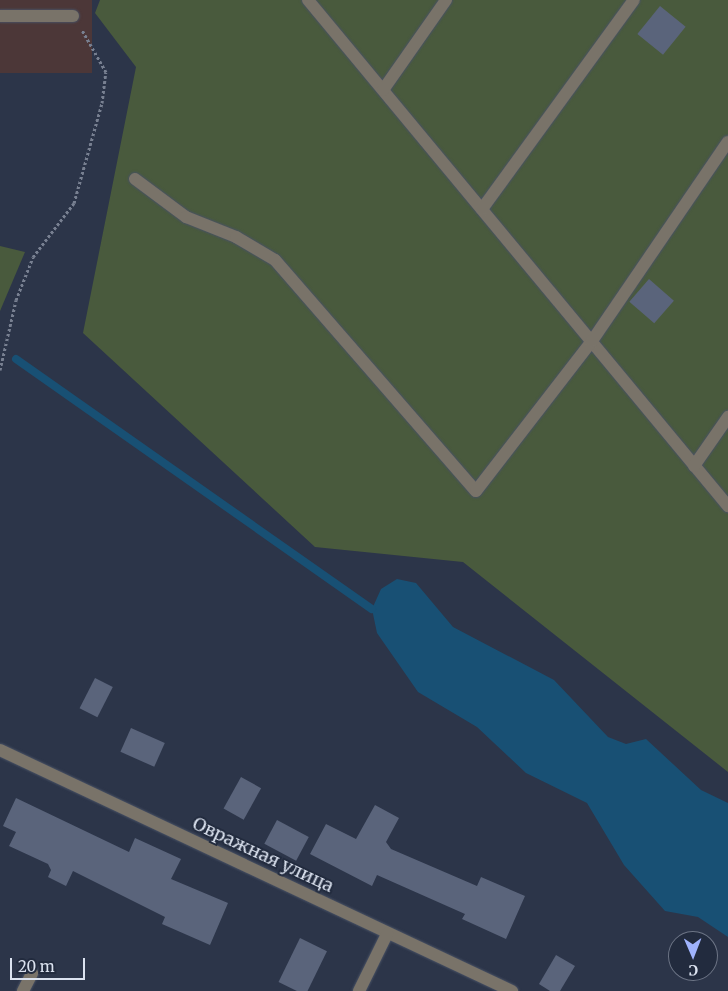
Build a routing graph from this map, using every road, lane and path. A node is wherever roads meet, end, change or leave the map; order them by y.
1 (308, 0) edge
2 (446, 0) edge
3 (634, 0) edge
4 (0, 16) edge
5 (73, 16) joint
6 (383, 90) junction
7 (728, 142) edge
8 (135, 179) dead end
9 (482, 209) junction
10 (592, 341) junction
11 (0, 370) edge
12 (728, 417) edge
13 (694, 466) junction
14 (728, 506) edge
15 (0, 750) edge
16 (387, 934) junction
17 (32, 973) dead end
18 (23, 991) edge
19 (358, 991) edge
20 (512, 991) edge

1 - 6 street
2 - 6 street
3 - 9 street
4 - 5 street
5 - 11 path
6 - 9 street
7 - 10 street
8 - 10 street
9 - 10 street
10 - 13 street
12 - 13 street
13 - 14 street
15 - 16 street, Овражная улица
16 - 19 street
16 - 20 street, Овражная улица
17 - 18 street

